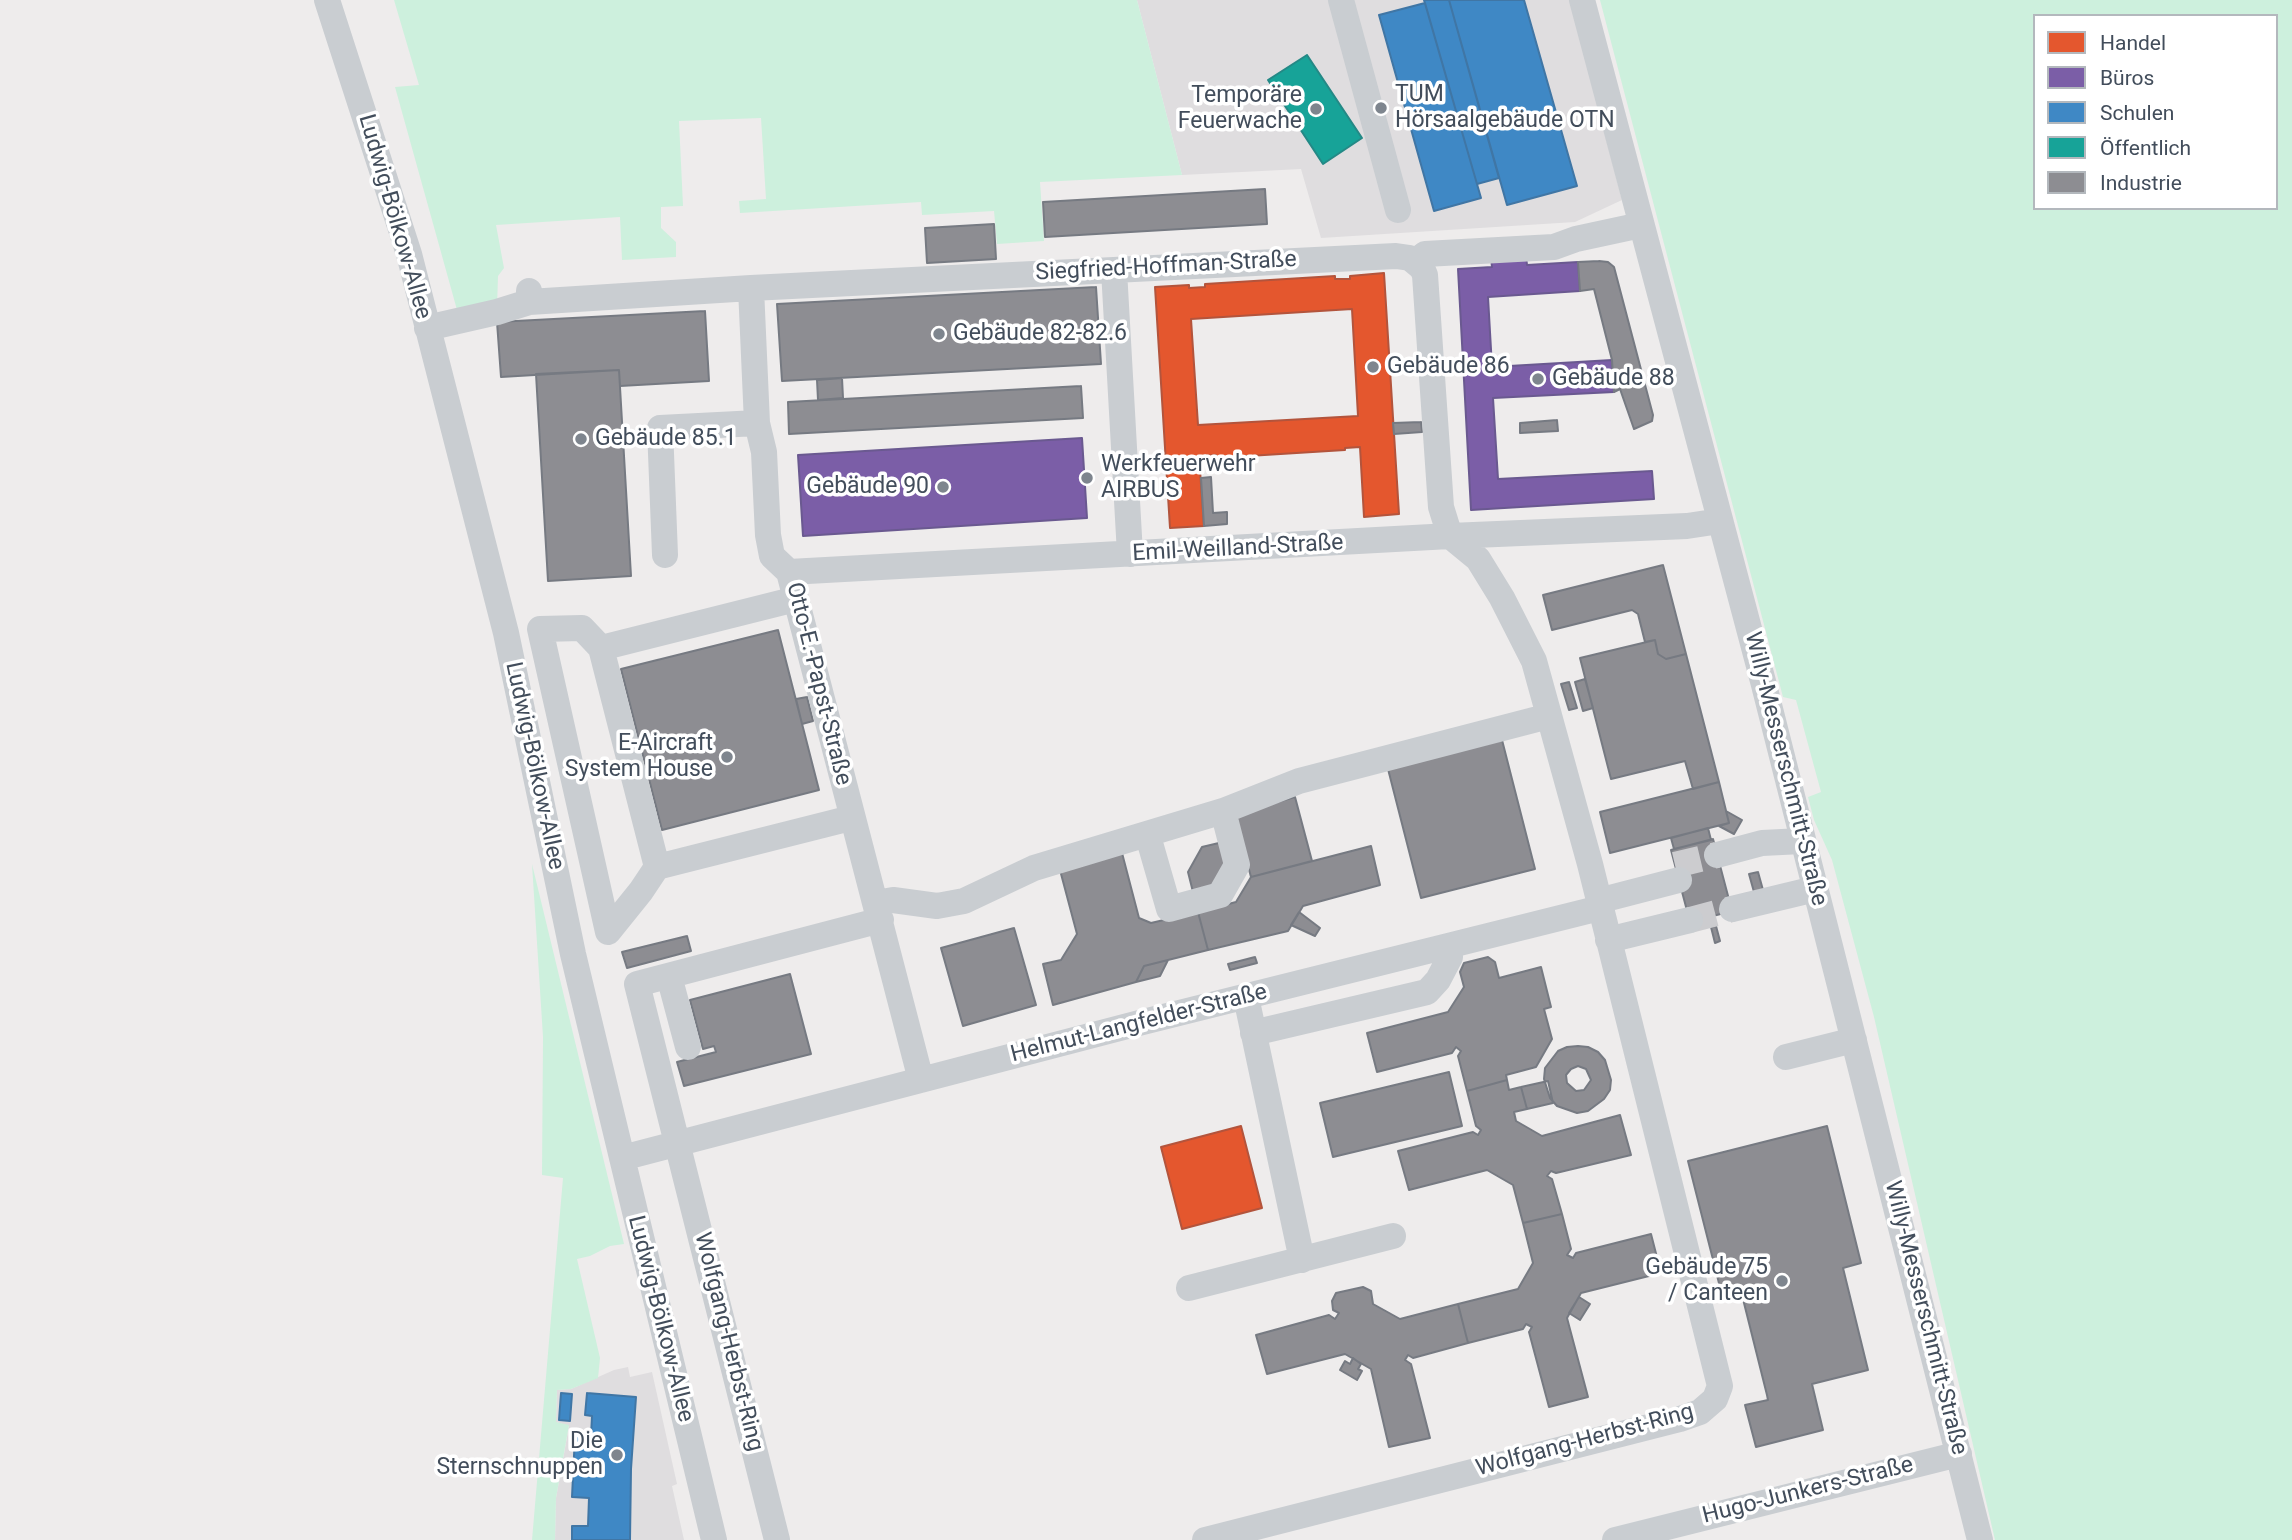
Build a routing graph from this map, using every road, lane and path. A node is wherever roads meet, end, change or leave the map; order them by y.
1 (327, 0) edge
2 (1341, 0) edge
3 (1582, 0) edge
4 (1398, 210) dead end
5 (1641, 225) junction
6 (1416, 261) junction
7 (1114, 270) junction
8 (751, 288) junction
9 (427, 328) junction
10 (757, 423) junction
11 (1720, 521) junction
12 (1450, 537) junction
13 (1130, 554) junction
14 (665, 555) dead end
15 (789, 572) junction
16 (796, 598) junction
17 (601, 648) junction
18 (1549, 716) junction
19 (1223, 811) junction
20 (851, 818) junction
21 (1147, 836) junction
22 (1802, 841) junction
23 (1719, 862) tunnel mouth
24 (657, 867) junction
25 (1677, 872) tunnel mouth
26 (1815, 889) junction
27 (1599, 905) junction
28 (1732, 909) tunnel mouth
29 (878, 912) junction
30 (1690, 920) tunnel mouth
31 (1608, 940) junction
32 (1448, 947) junction
33 (669, 976) junction
34 (1246, 997) junction
35 (1253, 1033) junction
36 (1854, 1040) junction
37 (688, 1047) dead end
38 (1786, 1056) dead end
39 (921, 1080) junction
40 (678, 1143) junction
41 (622, 1158) junction
42 (1393, 1236) dead end
43 (1302, 1259) junction
44 (1189, 1288) dead end
45 (1959, 1454) junction
46 (1702, 1529) edge
47 (714, 1540) edge
48 (777, 1540) edge
49 (1205, 1540) edge
50 (1615, 1540) edge
51 (1980, 1540) edge

1 - 9 street, Ludwig-Bölkow-Allee
2 - 4 street
3 - 5 street, Willy-Messerschmitt-Straße
5 - 6 street, Siegfried-Hoffman-Straße
5 - 11 street, Willy-Messerschmitt-Straße
6 - 7 street, Siegfried-Hoffman-Straße
6 - 12 street
7 - 8 street, Siegfried-Hoffman-Straße
7 - 13 street
8 - 9 street, Siegfried-Hoffman-Straße
8 - 10 street, Otto-E.-Papst-Straße
9 - 41 street, Ludwig-Bölkow-Allee
10 - 14 street
10 - 15 street, Otto-E.-Papst-Straße
11 - 12 street, Emil-Weilland-Straße
11 - 22 street, Willy-Messerschmitt-Straße
12 - 13 street, Emil-Weilland-Straße
12 - 18 street, Wolfgang-Herbst-Ring
13 - 15 street, Emil-Weilland-Straße
15 - 16 street, Otto-E.-Papst-Straße
16 - 17 street
16 - 20 street, Otto-E.-Papst-Straße
17 - 24 street
17 - 24 street
18 - 19 street
18 - 27 street, Wolfgang-Herbst-Ring
19 - 21 street
19 - 21 street
20 - 24 street
20 - 29 street, Otto-E.-Papst-Straße
21 - 29 street
22 - 23 street
22 - 26 street, Willy-Messerschmitt-Straße
25 - 27 street, Helmut-Langfelder-Straße
26 - 28 street
26 - 36 street, Willy-Messerschmitt-Straße
27 - 31 street, Wolfgang-Herbst-Ring
27 - 32 street, Helmut-Langfelder-Straße
29 - 33 street
29 - 39 street, Otto-E.-Papst-Straße
30 - 31 street
31 - 49 street, Wolfgang-Herbst-Ring
32 - 34 street, Helmut-Langfelder-Straße
32 - 35 street
33 - 37 street
33 - 40 street, Wolfgang-Herbst-Ring
34 - 35 street
34 - 39 street, Helmut-Langfelder-Straße
35 - 43 street
36 - 38 street
36 - 45 street, Willy-Messerschmitt-Straße
39 - 40 street, Helmut-Langfelder-Straße
40 - 41 street, Helmut-Langfelder-Straße
40 - 48 street, Wolfgang-Herbst-Ring
41 - 47 street, Ludwig-Bölkow-Allee
42 - 43 street
43 - 44 street
45 - 46 street, Hugo-Junkers-Straße
45 - 51 street, Willy-Messerschmitt-Straße
46 - 50 street, Hugo-Junkers-Straße

